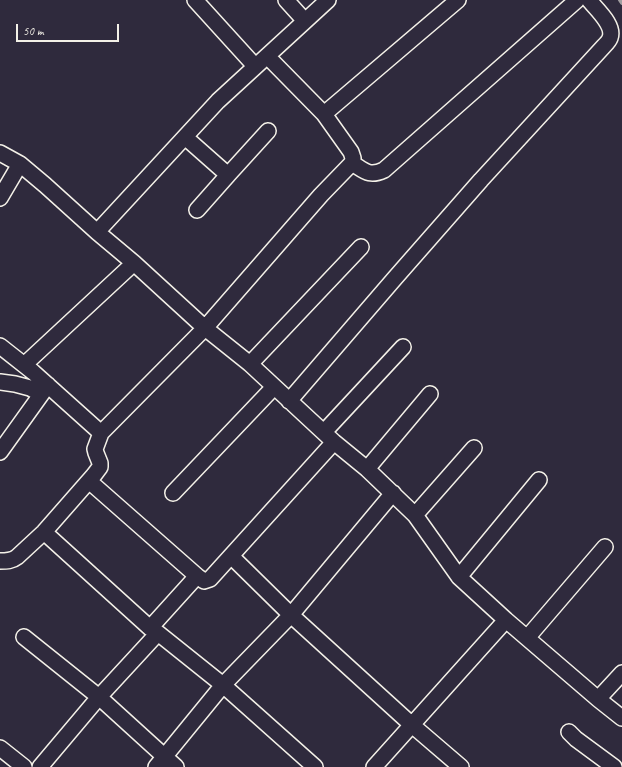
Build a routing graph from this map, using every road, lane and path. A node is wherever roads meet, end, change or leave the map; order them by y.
1 (195, 0) edge
2 (286, 0) edge
3 (328, 0) edge
4 (458, 0) edge
5 (577, 0) edge
6 (588, 0) edge
7 (305, 21) junction
8 (267, 56) junction
9 (255, 66) junction
10 (324, 114) junction
11 (268, 131) dead end
12 (185, 137) junction
13 (0, 153) edge
14 (352, 163) junction
15 (20, 164) junction
16 (228, 176) junction
17 (0, 198) edge
18 (197, 210) dead end
19 (97, 232) junction
20 (361, 246) dead end
21 (134, 263) junction
22 (205, 328) junction
23 (0, 346) edge
24 (403, 347) dead end
25 (250, 364) junction
26 (24, 365) junction
27 (0, 382) edge
28 (274, 387) junction
29 (45, 390) junction
30 (430, 394) dead end
31 (289, 401) junction
32 (101, 434) junction
33 (329, 437) junction
34 (474, 448) dead end
35 (0, 452) edge
36 (367, 469) junction
37 (540, 480) dead end
38 (89, 481) junction
39 (173, 493) dead end
40 (393, 494) junction
41 (415, 515) junction
42 (44, 532) junction
43 (605, 547) dead end
44 (231, 556) junction
45 (0, 561) edge
46 (196, 576) junction
47 (459, 577) junction
48 (291, 614) junction
49 (506, 620) junction
50 (154, 631) junction
51 (24, 637) dead end
52 (527, 638) junction
53 (622, 673) edge
54 (223, 685) junction
55 (99, 697) junction
56 (598, 700) junction
57 (622, 718) edge
58 (412, 725) junction
59 (569, 732) dead end
60 (0, 748) edge
61 (160, 762) edge
62 (24, 767) edge
63 (40, 767) edge
64 (176, 767) edge
65 (315, 767) edge
66 (374, 767) edge
67 (461, 767) edge
68 (614, 767) edge

1 - 9 street
2 - 7 street
3 - 7 street
4 - 10 street
5 - 14 street
6 - 31 street
7 - 8 street
8 - 9 street
8 - 10 street
9 - 12 street
10 - 14 street
11 - 16 street
12 - 16 street
12 - 19 street
13 - 15 street
14 - 22 street
15 - 17 street
15 - 19 street
16 - 18 street
19 - 21 street
20 - 25 street
21 - 22 street
21 - 26 street
22 - 25 street
22 - 32 street
23 - 26 street
24 - 33 street
25 - 28 street
26 - 29 street
27 - 29 street
28 - 31 street
28 - 39 street
29 - 32 street
29 - 35 street
30 - 36 street
31 - 33 street
32 - 38 street
33 - 36 street
33 - 44 street
34 - 41 street
36 - 40 street
37 - 47 street
38 - 42 street
38 - 46 street
40 - 41 street
40 - 48 street
41 - 47 street
42 - 45 street
42 - 50 street
43 - 52 street
44 - 46 street
44 - 48 street
46 - 50 street
47 - 49 street
48 - 54 street
48 - 58 street
49 - 52 street
49 - 58 street
50 - 54 street
50 - 55 street
51 - 55 street
52 - 56 street
53 - 56 street
54 - 61 street
54 - 65 street
55 - 61 street
55 - 63 street
56 - 57 street
58 - 66 street
58 - 67 street
59 - 68 street
60 - 62 street
61 - 64 street

